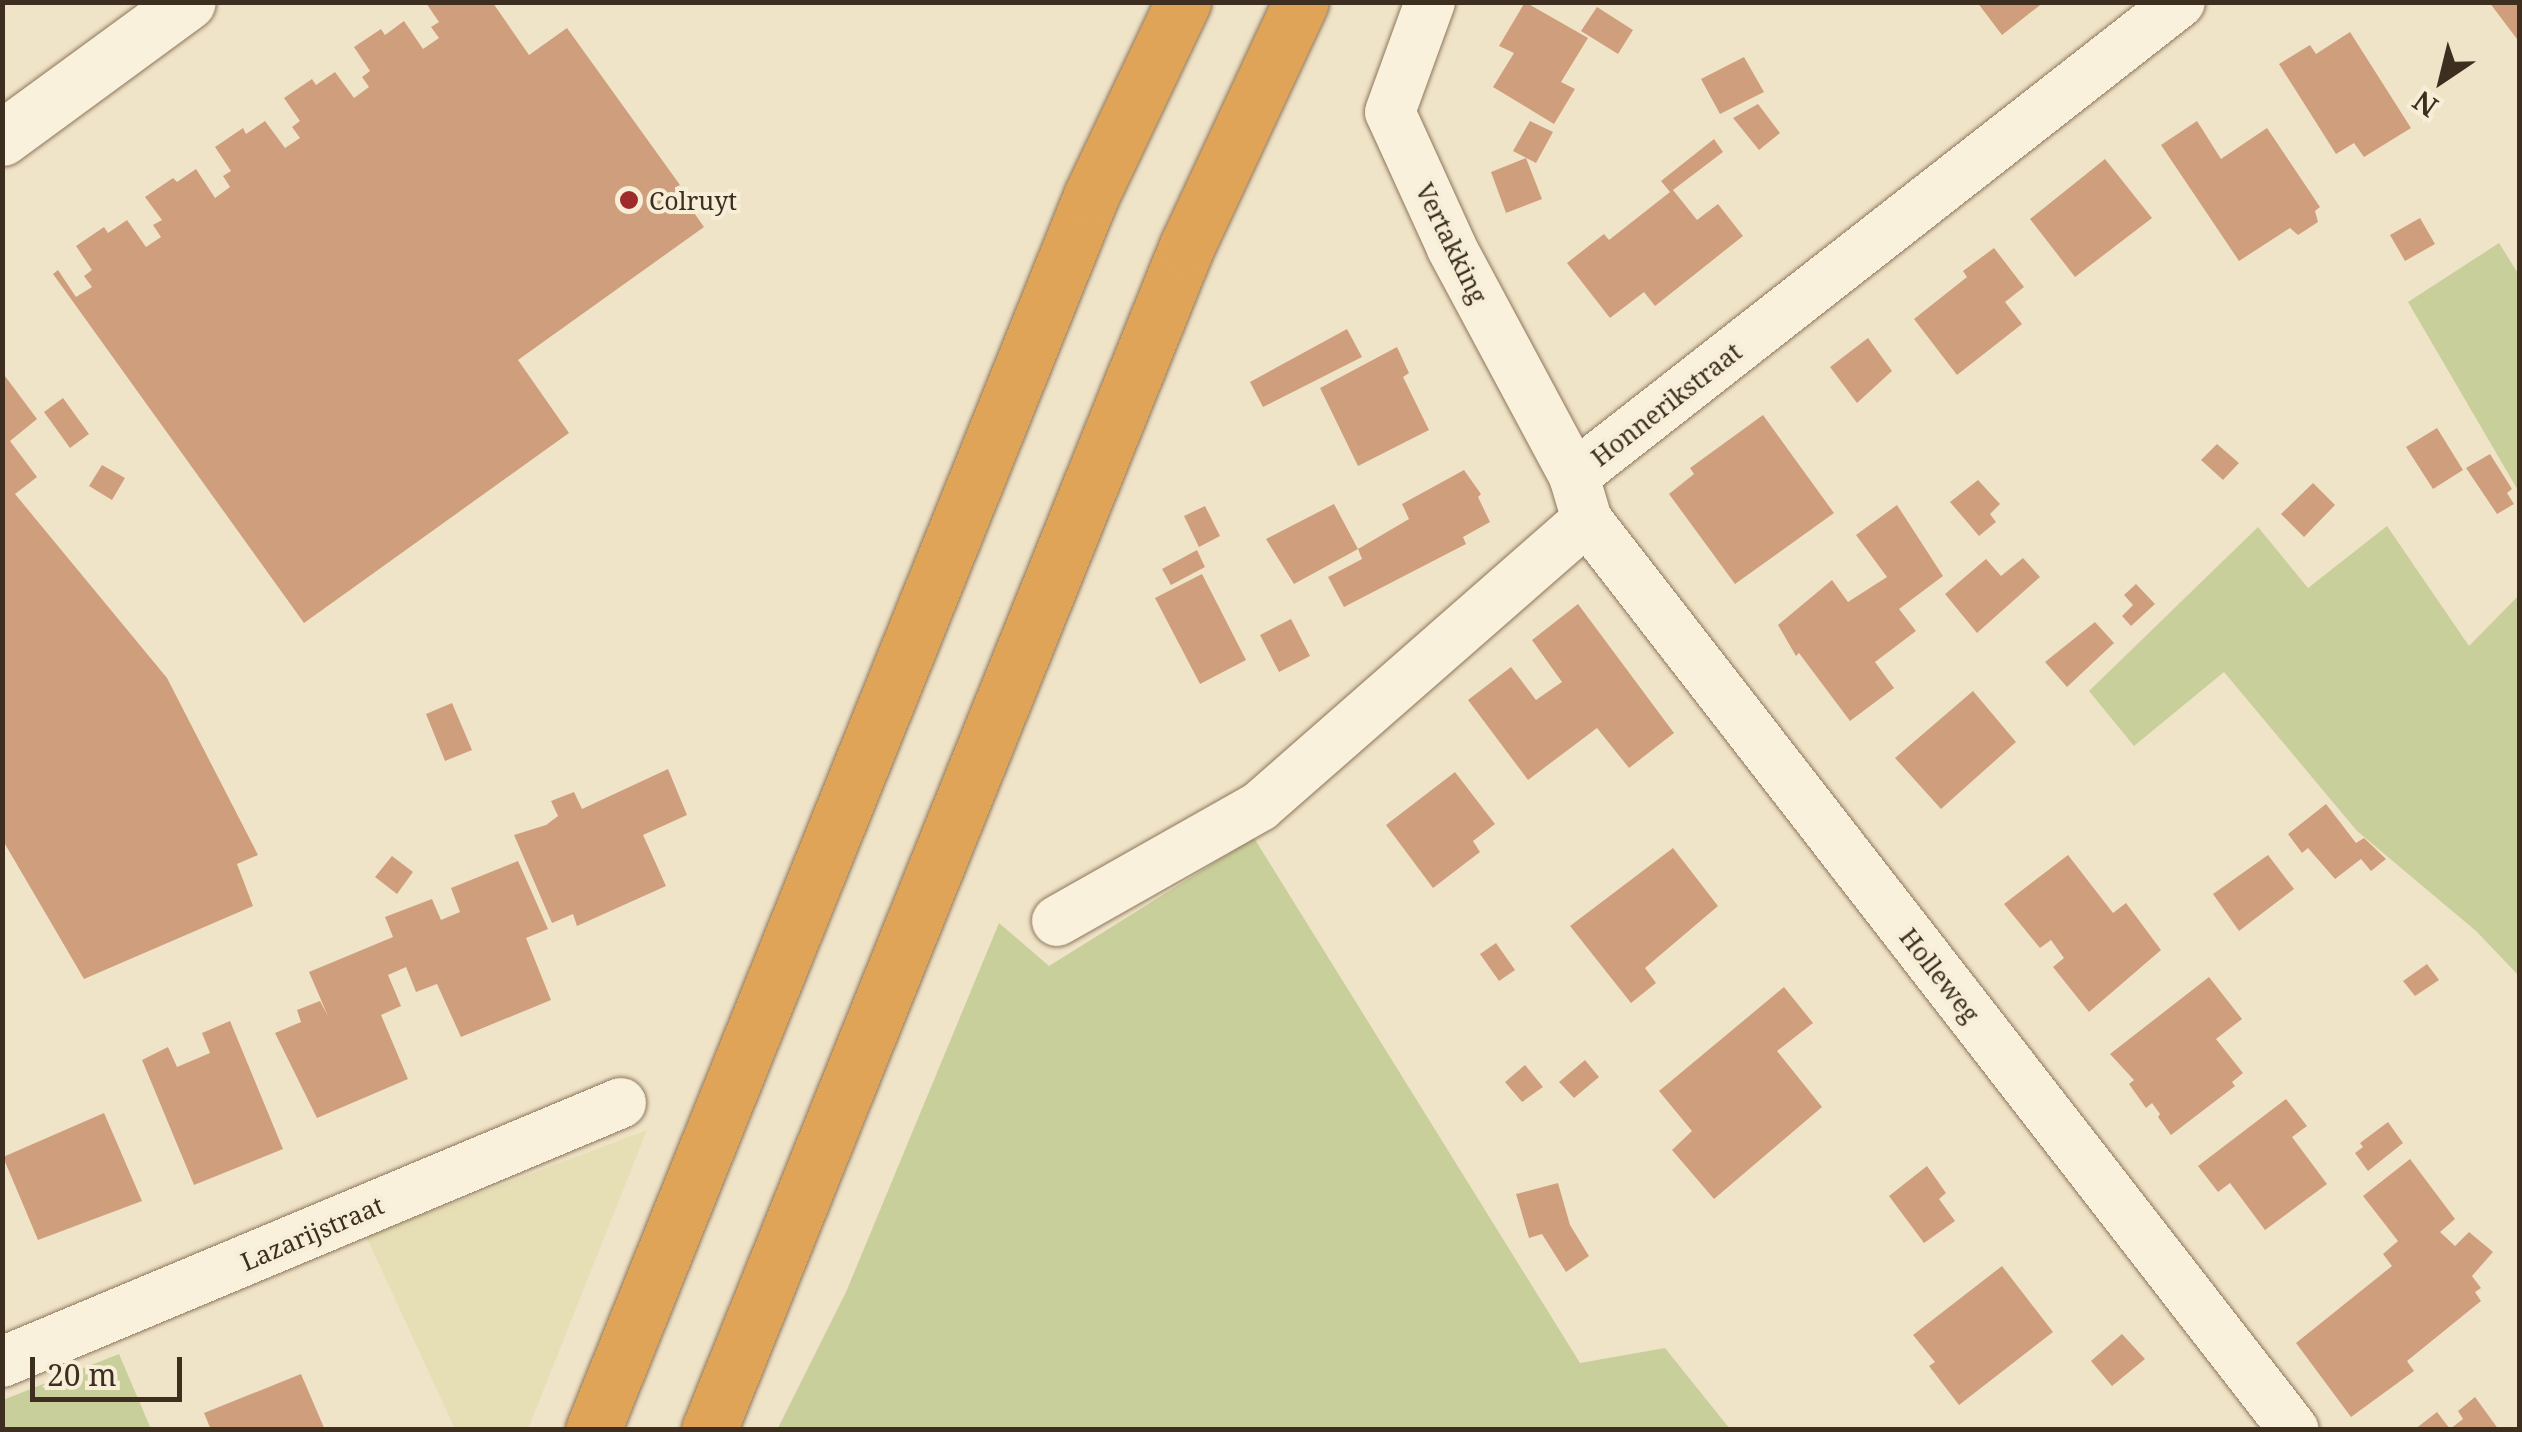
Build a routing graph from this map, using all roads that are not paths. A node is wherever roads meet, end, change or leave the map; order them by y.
1 (188, 2) edge
2 (1183, 2) edge
3 (1301, 2) edge
4 (1430, 2) edge
5 (2180, 2) edge
6 (2, 138) edge
7 (1581, 498) junction
8 (1056, 921) dead end
9 (621, 1103) dead end
10 (2, 1362) edge
11 (593, 1430) edge
12 (709, 1430) edge
13 (2294, 1430) edge

1 - 6 street
2 - 11 highway
3 - 12 highway
4 - 7 street, Vertakking
5 - 7 street, Honnerikstraat
7 - 8 street, Honnerikstraat
7 - 13 street, Holleweg
9 - 10 street, Lazarijstraat

